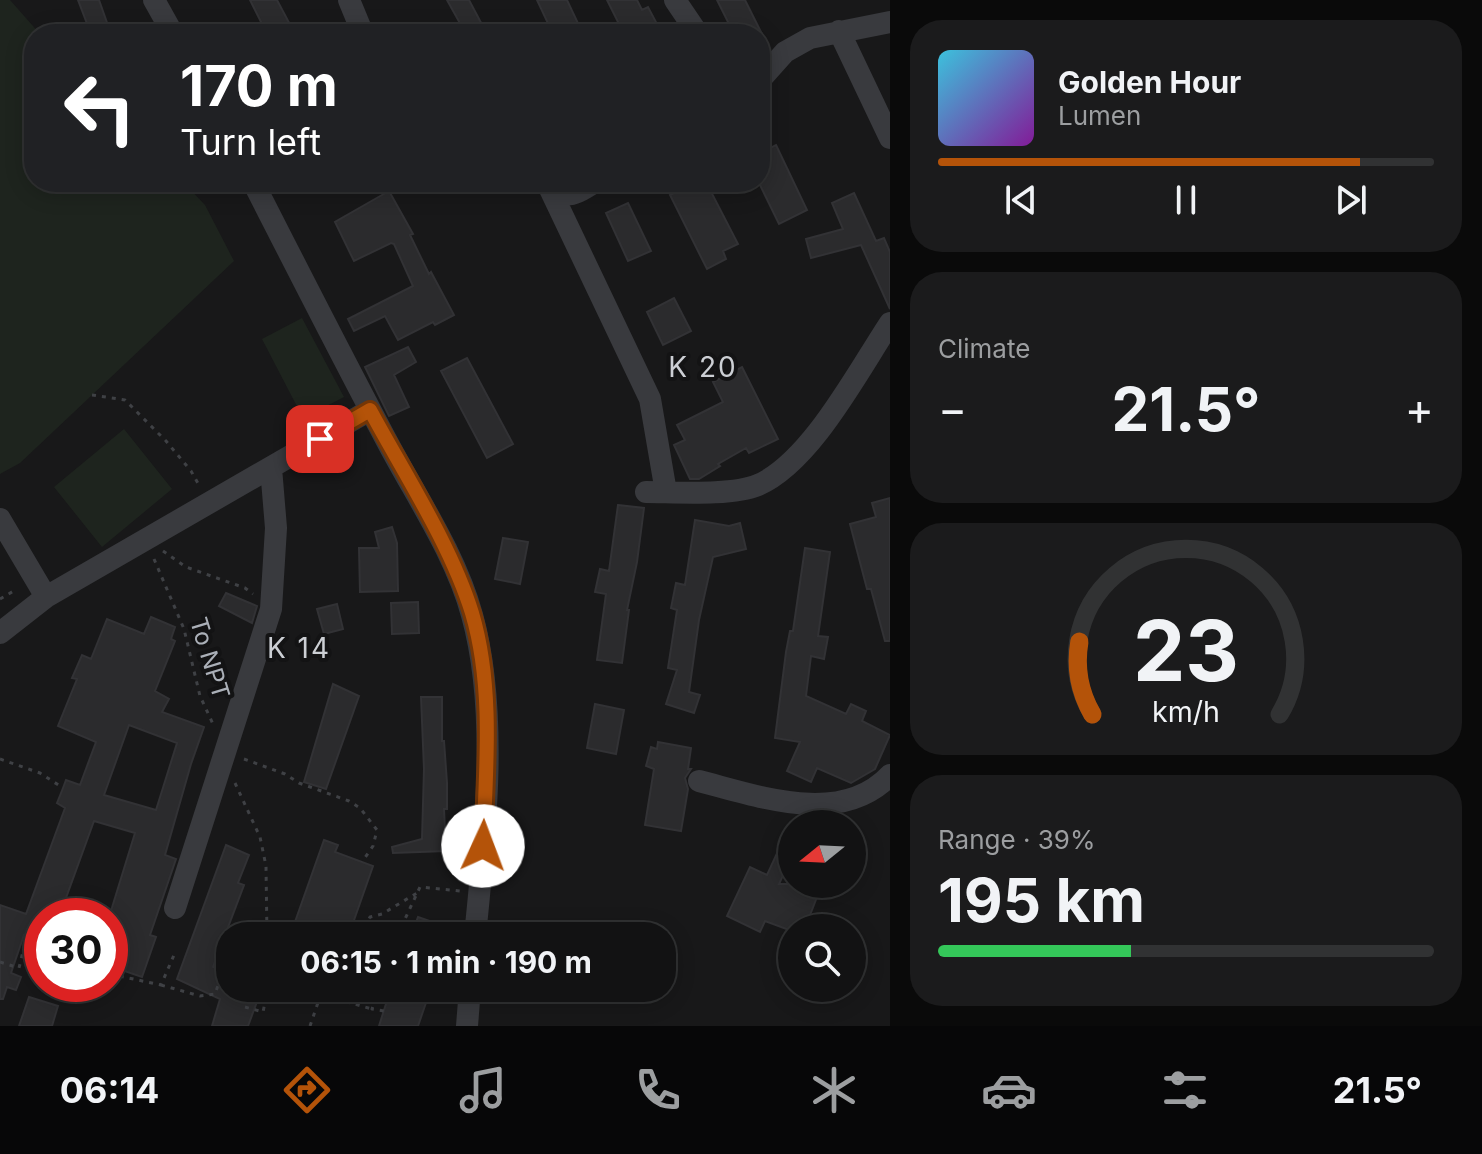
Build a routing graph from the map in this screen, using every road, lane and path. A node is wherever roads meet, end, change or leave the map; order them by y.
1 (154, 0) edge
2 (349, 0) edge
3 (675, 0) edge
4 (890, 22) edge
5 (167, 24) edge
6 (359, 24) edge
7 (691, 24) edge
8 (839, 31) junction
9 (770, 69) edge
10 (890, 138) edge
11 (258, 192) edge
12 (550, 192) edge
13 (558, 192) edge
14 (580, 192) edge
15 (890, 323) edge
16 (92, 395) dead end
17 (370, 410) junction
18 (271, 468) junction
19 (209, 505) junction
20 (0, 519) edge
21 (146, 540) junction
22 (46, 597) junction
23 (0, 633) edge
24 (230, 756) junction
25 (0, 759) edge
26 (890, 775) edge
27 (699, 781) dead end
28 (63, 788) dead end
29 (362, 862) dead end
30 (417, 893) junction
31 (479, 896) junction
32 (175, 908) dead end
33 (367, 922) edge
34 (404, 922) edge
35 (476, 922) edge
36 (24, 947) edge
37 (174, 955) dead end
38 (0, 962) edge
39 (128, 980) edge
40 (161, 985) junction
41 (216, 991) edge
42 (265, 1002) edge
43 (318, 1002) edge
44 (348, 1002) edge
45 (374, 1002) edge
46 (469, 1002) edge
47 (245, 1007) dead end
48 (372, 1009) junction
49 (384, 1011) dead end
50 (310, 1026) edge
51 (467, 1026) edge

1 - 5 street
2 - 6 street
3 - 7 street
4 - 8 street
8 - 9 street
8 - 10 street
11 - 17 street
12 - 15 street
13 - 14 street
16 - 19 path
17 - 18 street
17 - 31 street
18 - 19 street
18 - 24 street
19 - 21 street
20 - 22 street
21 - 22 street
21 - 24 path, To NPT
22 - 23 street
24 - 29 path
24 - 32 street
25 - 28 path
26 - 27 street
30 - 31 path
30 - 33 path
30 - 34 path
31 - 35 street
36 - 38 path
37 - 40 path
39 - 40 path
40 - 41 path
42 - 47 path
43 - 50 path
44 - 48 path
45 - 48 path
46 - 51 street
48 - 49 path

